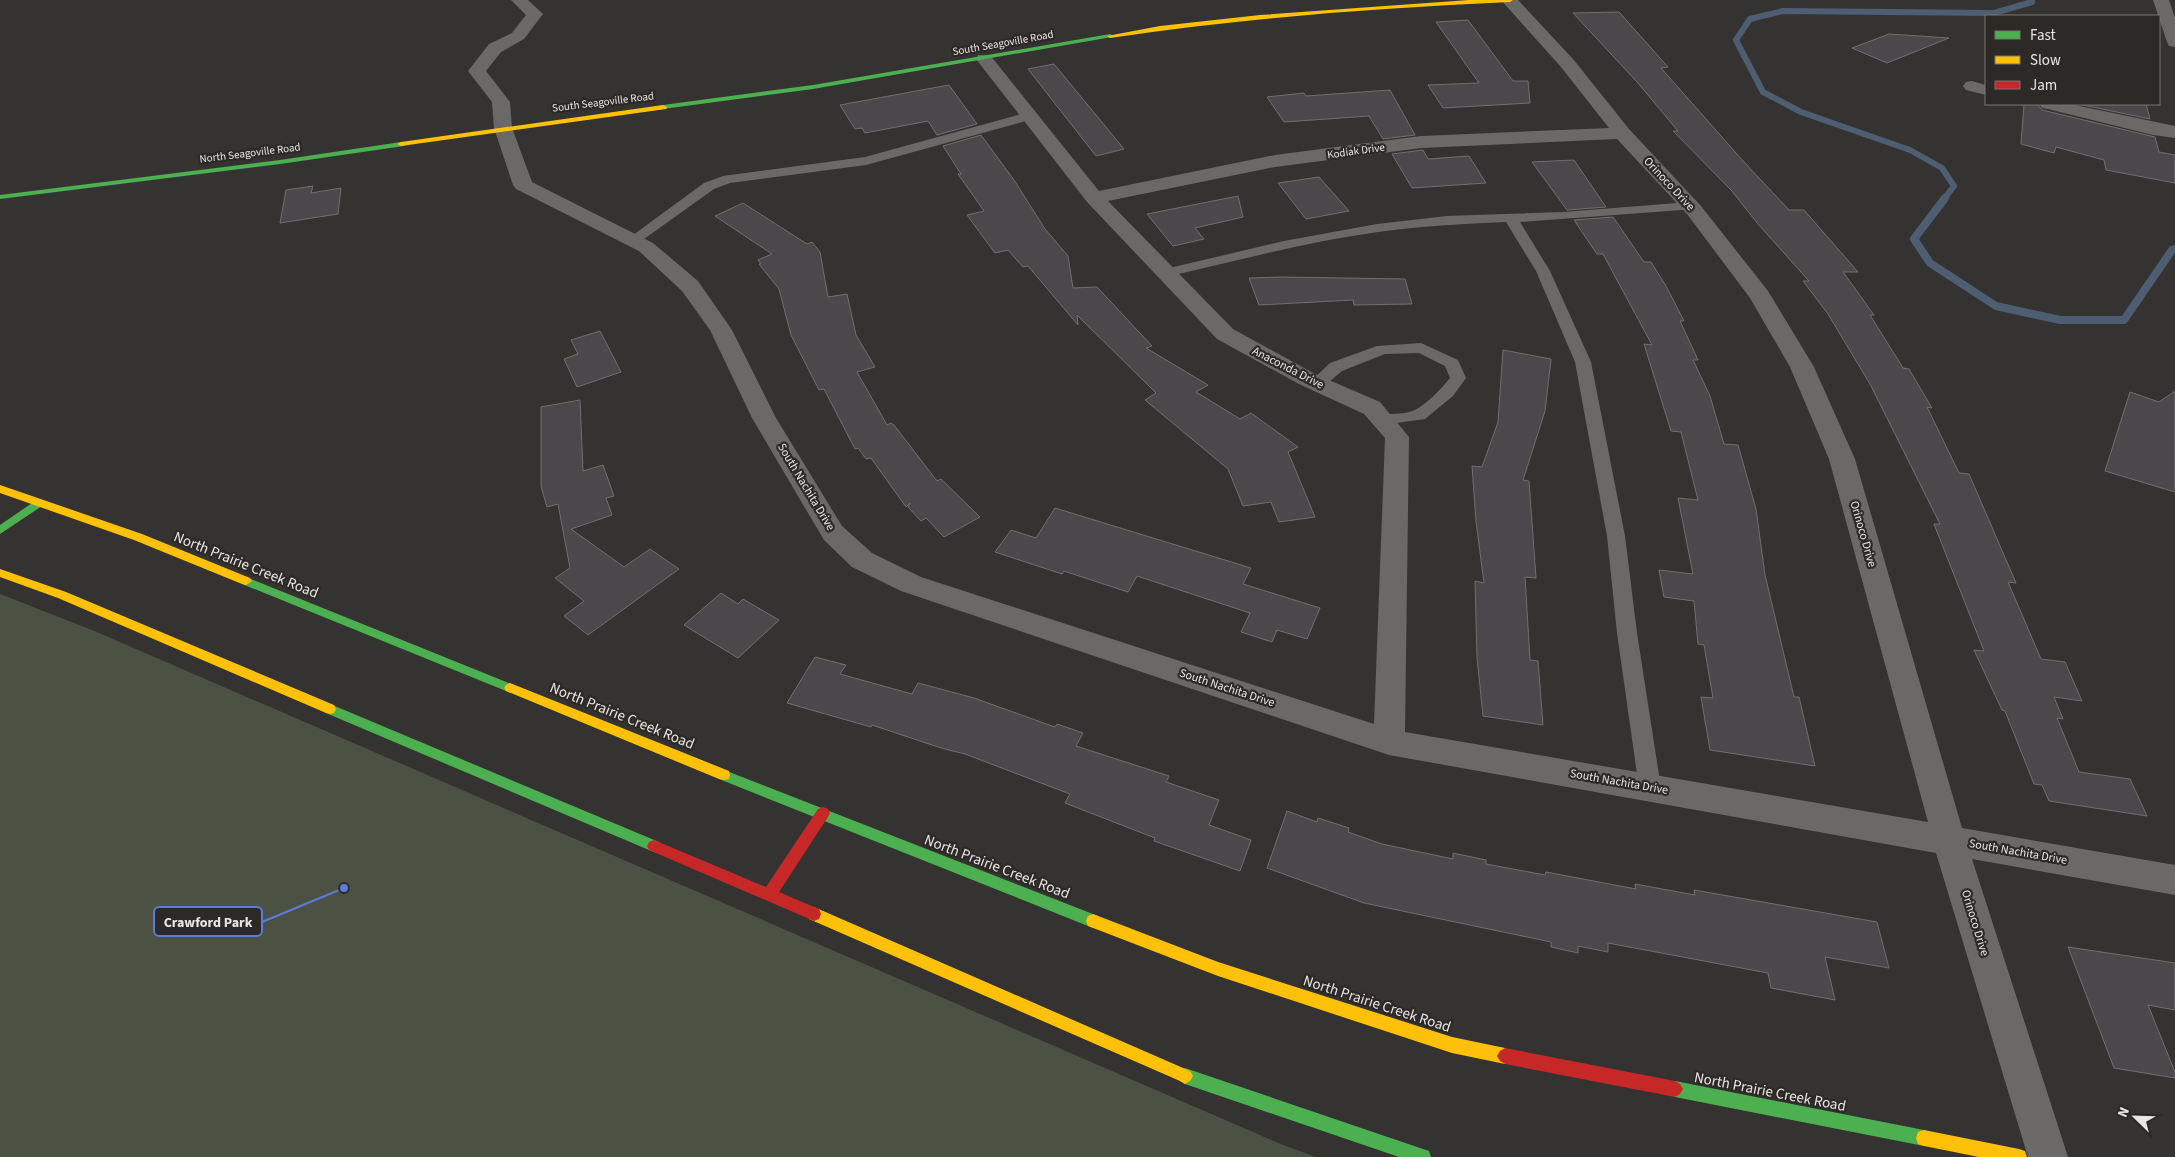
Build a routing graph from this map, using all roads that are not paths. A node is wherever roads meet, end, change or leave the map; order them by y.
1 (519, 0) edge
2 (1509, 0) edge
3 (2161, 0) edge
4 (2175, 42) edge
5 (984, 60) junction
6 (2052, 105) edge
7 (1029, 116) junction
8 (503, 128) junction
9 (2175, 132) edge
10 (1622, 133) junction
11 (0, 197) edge
12 (1094, 198) junction
13 (1690, 206) junction
14 (1510, 217) junction
15 (632, 241) junction
16 (1166, 273) junction
17 (1317, 383) junction
18 (1382, 420) junction
19 (0, 490) edge
20 (38, 503) junction
21 (0, 530) edge
22 (0, 573) edge
23 (1389, 742) junction
24 (1650, 788) junction
25 (823, 813) junction
26 (1949, 840) junction
27 (2175, 880) edge
28 (769, 895) junction
29 (1423, 1157) edge
30 (2019, 1157) edge
31 (2048, 1157) edge

1 - 8 street, South Nachita Drive
2 - 5 main road, South Seagoville Road
2 - 10 street, Orinoco Drive
3 - 4 street
5 - 7 street, Anaconda Drive
5 - 8 main road, South Seagoville Road
6 - 9 street
7 - 12 street, Anaconda Drive
7 - 15 lane
8 - 11 main road, North Seagoville Road
8 - 15 street, South Nachita Drive
10 - 12 street, Kodiak Drive
10 - 13 street, Orinoco Drive
12 - 16 street, Anaconda Drive
13 - 14 lane
13 - 26 street, Orinoco Drive
14 - 16 lane
14 - 24 lane
15 - 23 street, South Nachita Drive
16 - 17 street, Anaconda Drive
17 - 18 street, Anaconda Drive
17 - 18 lane
18 - 23 street, Anaconda Drive
19 - 20 main road, North Prairie Creek Road
20 - 21 main road
20 - 25 main road, North Prairie Creek Road
22 - 28 main road
23 - 24 street, South Nachita Drive
24 - 26 street, South Nachita Drive
25 - 28 main road
25 - 30 main road, North Prairie Creek Road
26 - 27 street, South Nachita Drive
26 - 31 street, Orinoco Drive
28 - 29 main road

